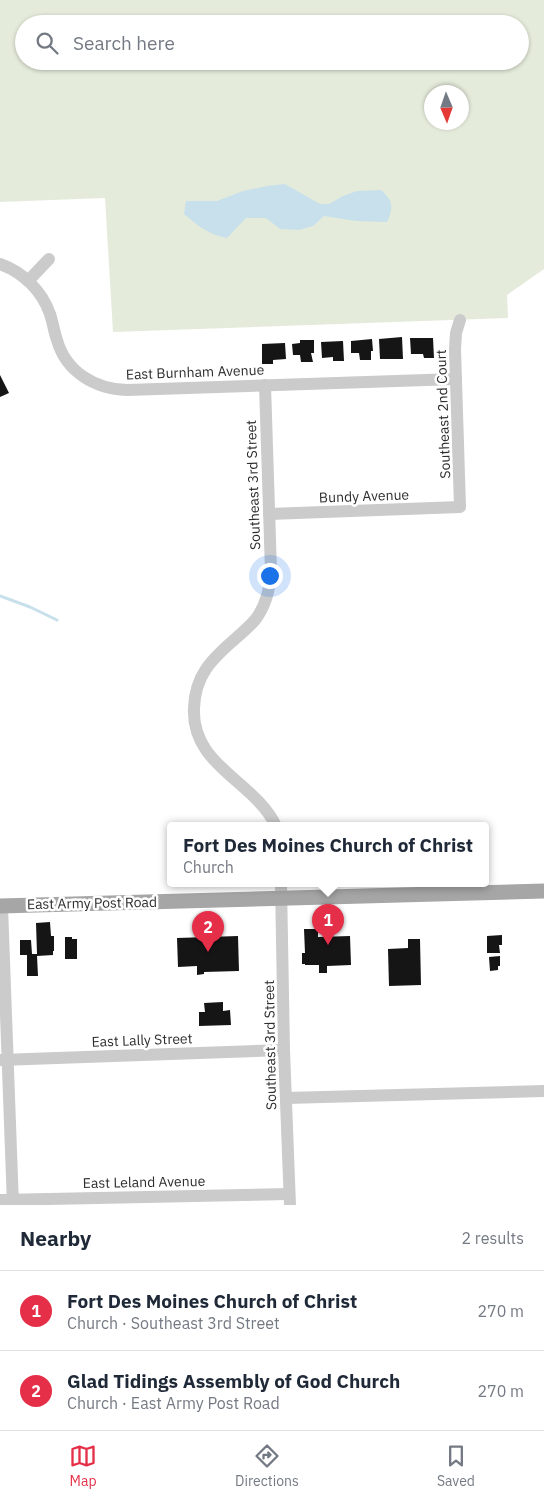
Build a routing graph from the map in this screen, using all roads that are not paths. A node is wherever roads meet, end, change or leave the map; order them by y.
1 (49, 259) dead end
2 (0, 264) edge
3 (28, 281) junction
4 (460, 320) dead end
5 (456, 379) junction
6 (265, 385) junction
7 (460, 507) joint
8 (270, 514) junction
9 (274, 822) edge
10 (282, 891) edge
11 (544, 891) edge
12 (1, 906) edge
13 (284, 1050) junction
14 (4, 1060) edge
15 (544, 1091) edge
16 (286, 1098) junction
17 (290, 1199) edge
18 (8, 1202) edge

1 - 3 street
2 - 3 street, East Burnham Avenue
3 - 6 street, East Burnham Avenue
4 - 5 street, Southeast 2nd Court
5 - 6 street, East Burnham Avenue
5 - 7 street, Southeast 2nd Court
6 - 8 street, Southeast 3rd Street
7 - 8 street, Bundy Avenue
8 - 9 street, Southeast 3rd Street
10 - 11 main road, East Army Post Road
10 - 12 main road, East Army Post Road
10 - 13 street, Southeast 3rd Street
12 - 14 street
13 - 14 street, East Lally Street
13 - 16 street, Southeast 3rd Street
14 - 18 street
15 - 16 street
16 - 17 street, Southeast 3rd Street
17 - 18 street, East Leland Avenue

